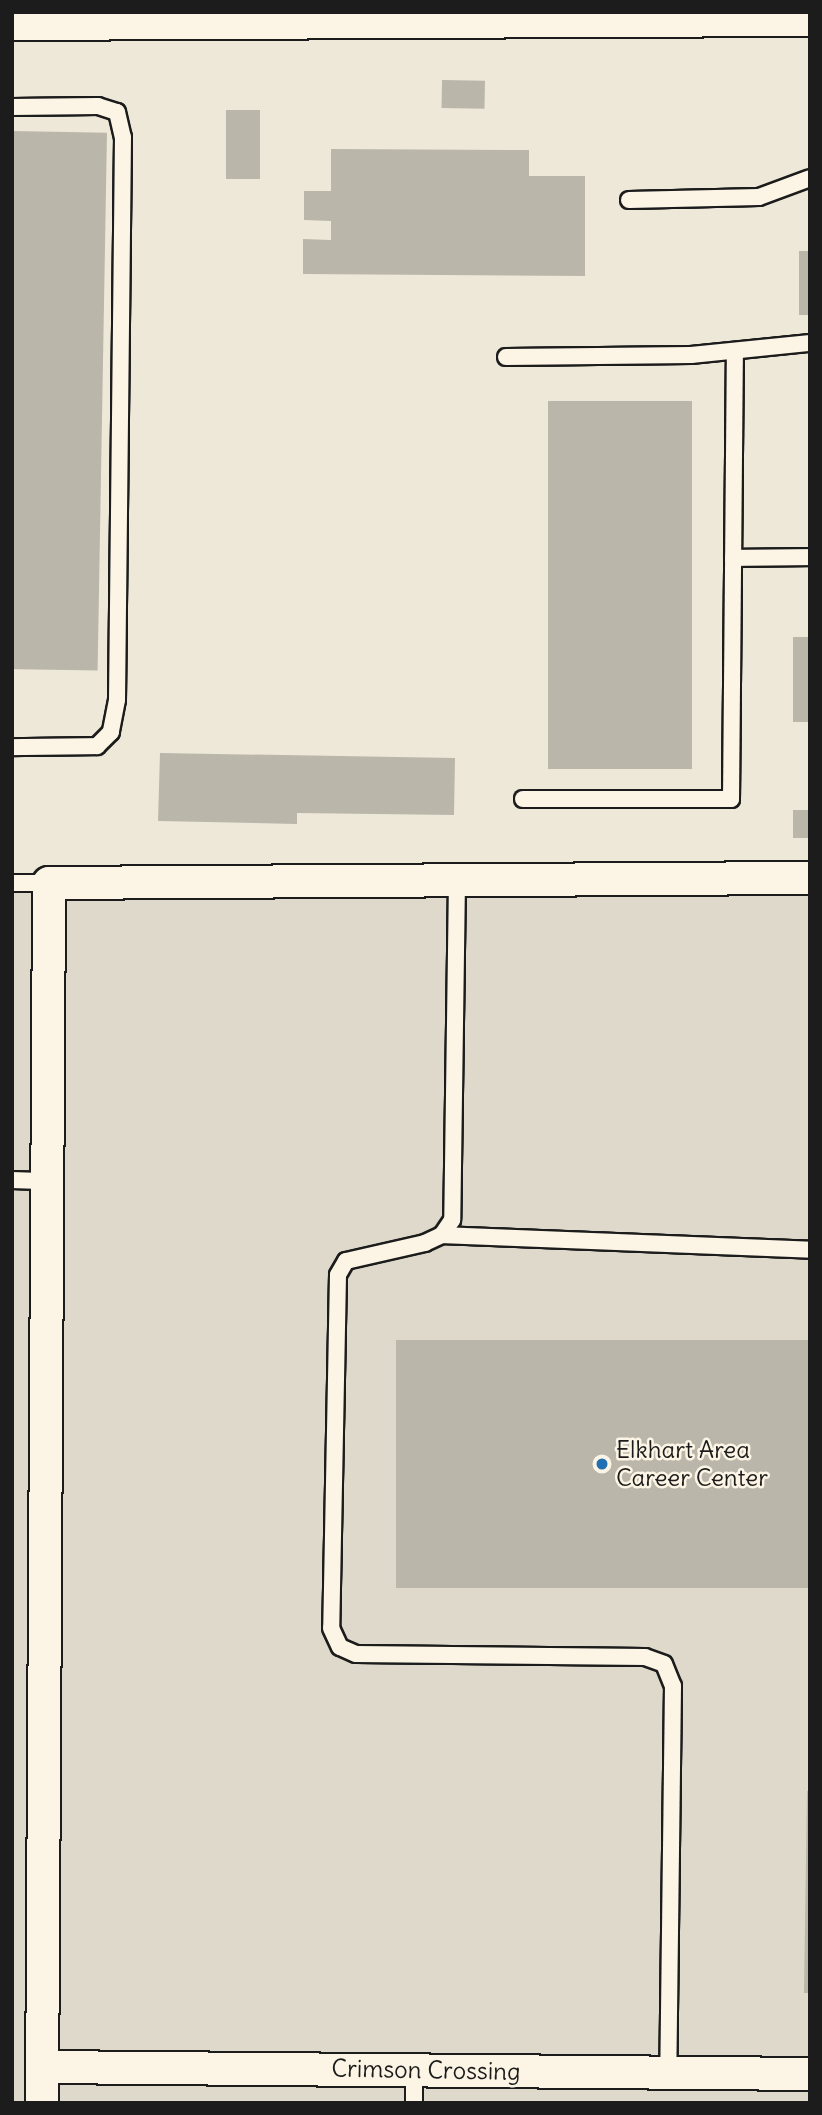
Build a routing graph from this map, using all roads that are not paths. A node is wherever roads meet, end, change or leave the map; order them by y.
1 (640, 15) edge
2 (320, 17) edge
3 (46, 18) edge
4 (810, 20) edge
5 (12, 24) edge
6 (12, 107) edge
7 (810, 178) edge
8 (629, 200) dead end
9 (810, 343) edge
10 (735, 351) junction
11 (506, 358) dead end
12 (810, 557) edge
13 (733, 558) junction
14 (12, 747) edge
15 (523, 799) dead end
16 (810, 878) edge
17 (457, 880) junction
18 (12, 883) edge
19 (49, 883) junction
20 (12, 1180) edge
21 (47, 1181) junction
22 (442, 1235) junction
23 (810, 1250) edge
24 (42, 2067) junction
25 (414, 2070) junction
26 (668, 2073) junction
27 (810, 2074) edge
28 (41, 2103) edge
29 (414, 2103) edge

1 - 2 street
1 - 4 street
2 - 3 street
3 - 5 street
6 - 14 lane
7 - 8 lane
9 - 10 lane
10 - 11 lane
10 - 13 lane
12 - 13 lane
13 - 15 lane
16 - 17 street
17 - 19 street
17 - 22 lane
18 - 19 lane
19 - 21 street
20 - 21 lane
21 - 24 street
22 - 23 lane
22 - 26 lane
24 - 25 street, Crimson Crossing
24 - 28 street
25 - 26 street, Crimson Crossing
25 - 29 lane
26 - 27 street, Crimson Crossing

